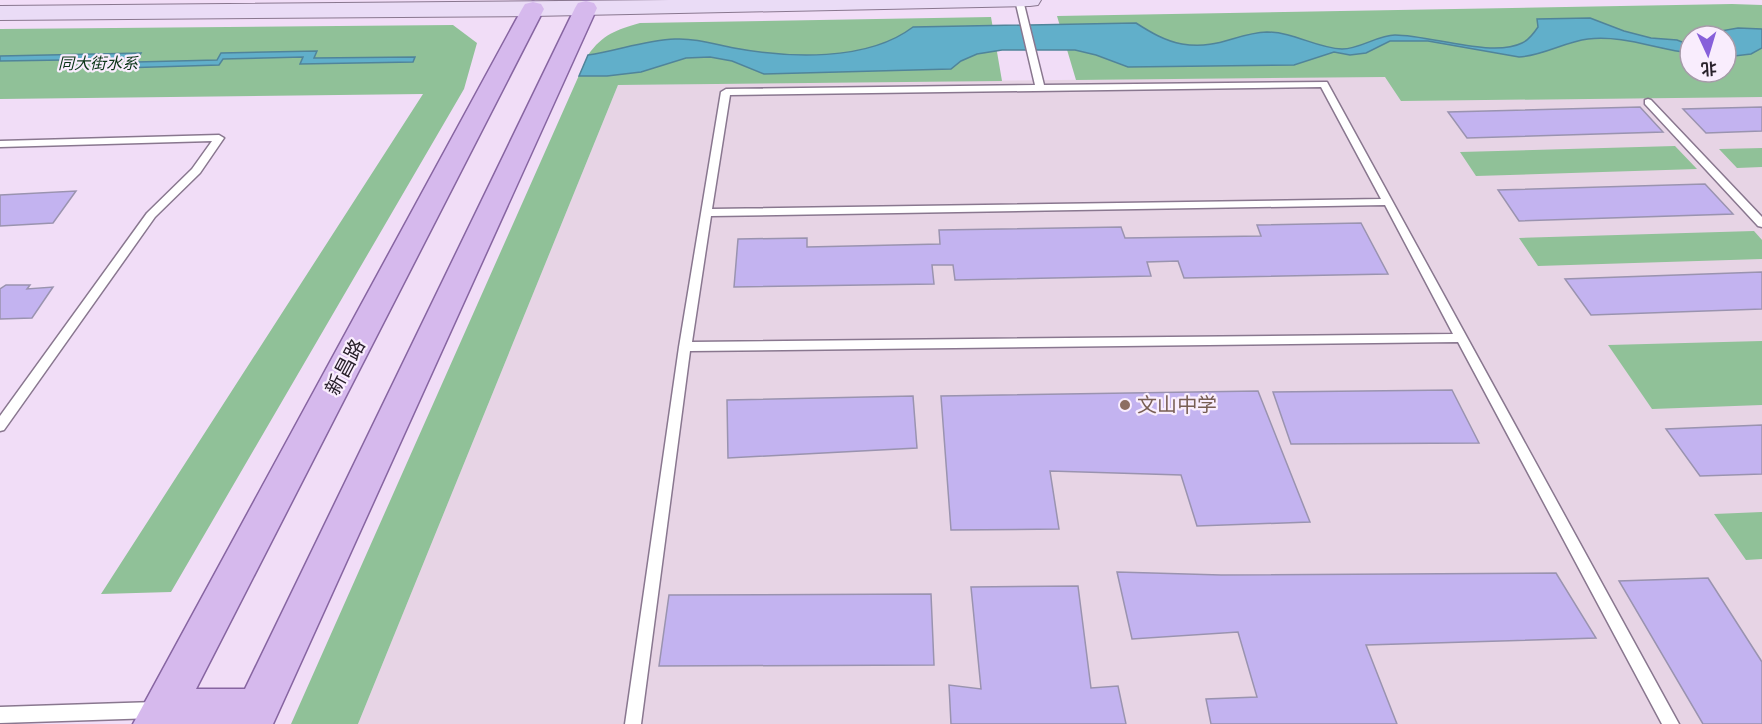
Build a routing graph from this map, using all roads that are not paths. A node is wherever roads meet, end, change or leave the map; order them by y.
1 (1019, 0) edge
2 (1030, 0) edge
3 (562, 7) edge
4 (0, 12) edge
5 (1040, 89) junction
6 (1648, 102) dead end
7 (0, 144) edge
8 (1388, 202) junction
9 (706, 213) junction
10 (1762, 223) edge
11 (1462, 338) junction
12 (685, 347) junction
13 (0, 426) edge
14 (0, 715) edge
15 (160, 717) edge
16 (254, 718) edge
17 (633, 724) edge
18 (1671, 724) edge

1 - 2 street
1 - 3 street
1 - 5 lane
3 - 4 street
3 - 15 main road, 新昌路
3 - 16 main road
5 - 8 lane
5 - 9 lane
6 - 10 lane
7 - 13 lane
8 - 9 lane
8 - 11 lane
9 - 12 lane
11 - 12 lane
11 - 18 lane
12 - 17 lane
14 - 15 lane
15 - 16 main road

